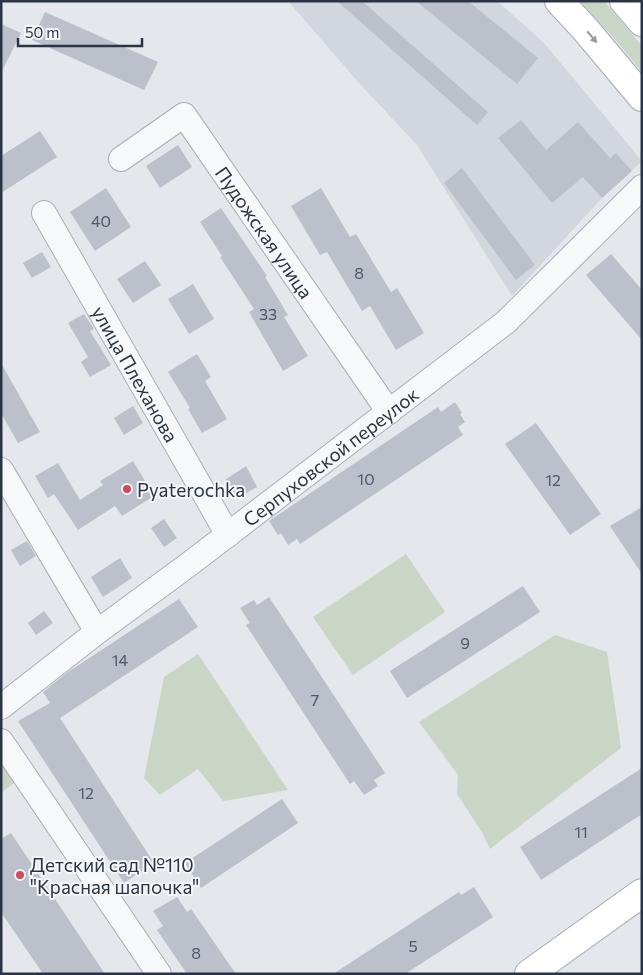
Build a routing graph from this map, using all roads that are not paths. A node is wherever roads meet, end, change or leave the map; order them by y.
1 (559, 1) edge
2 (624, 1) edge
3 (642, 22) edge
4 (642, 97) edge
5 (122, 159) dead end
6 (642, 187) edge
7 (44, 213) dead end
8 (390, 412) junction
9 (1, 470) edge
10 (228, 535) junction
11 (97, 632) junction
12 (1, 707) edge
13 (1, 741) edge
14 (642, 893) edge
15 (159, 974) edge
16 (529, 974) edge

1 -> 4 main road
2 - 3 main road
5 - 8 street, Пудожская улица
6 - 8 street, Серпуховской переулок
7 - 10 street, улица Плеханова
8 - 10 street, Серпуховской переулок
9 - 11 street
10 - 11 street, Серпуховской переулок
11 - 12 street, Серпуховской переулок
13 - 15 street
14 - 16 main road

